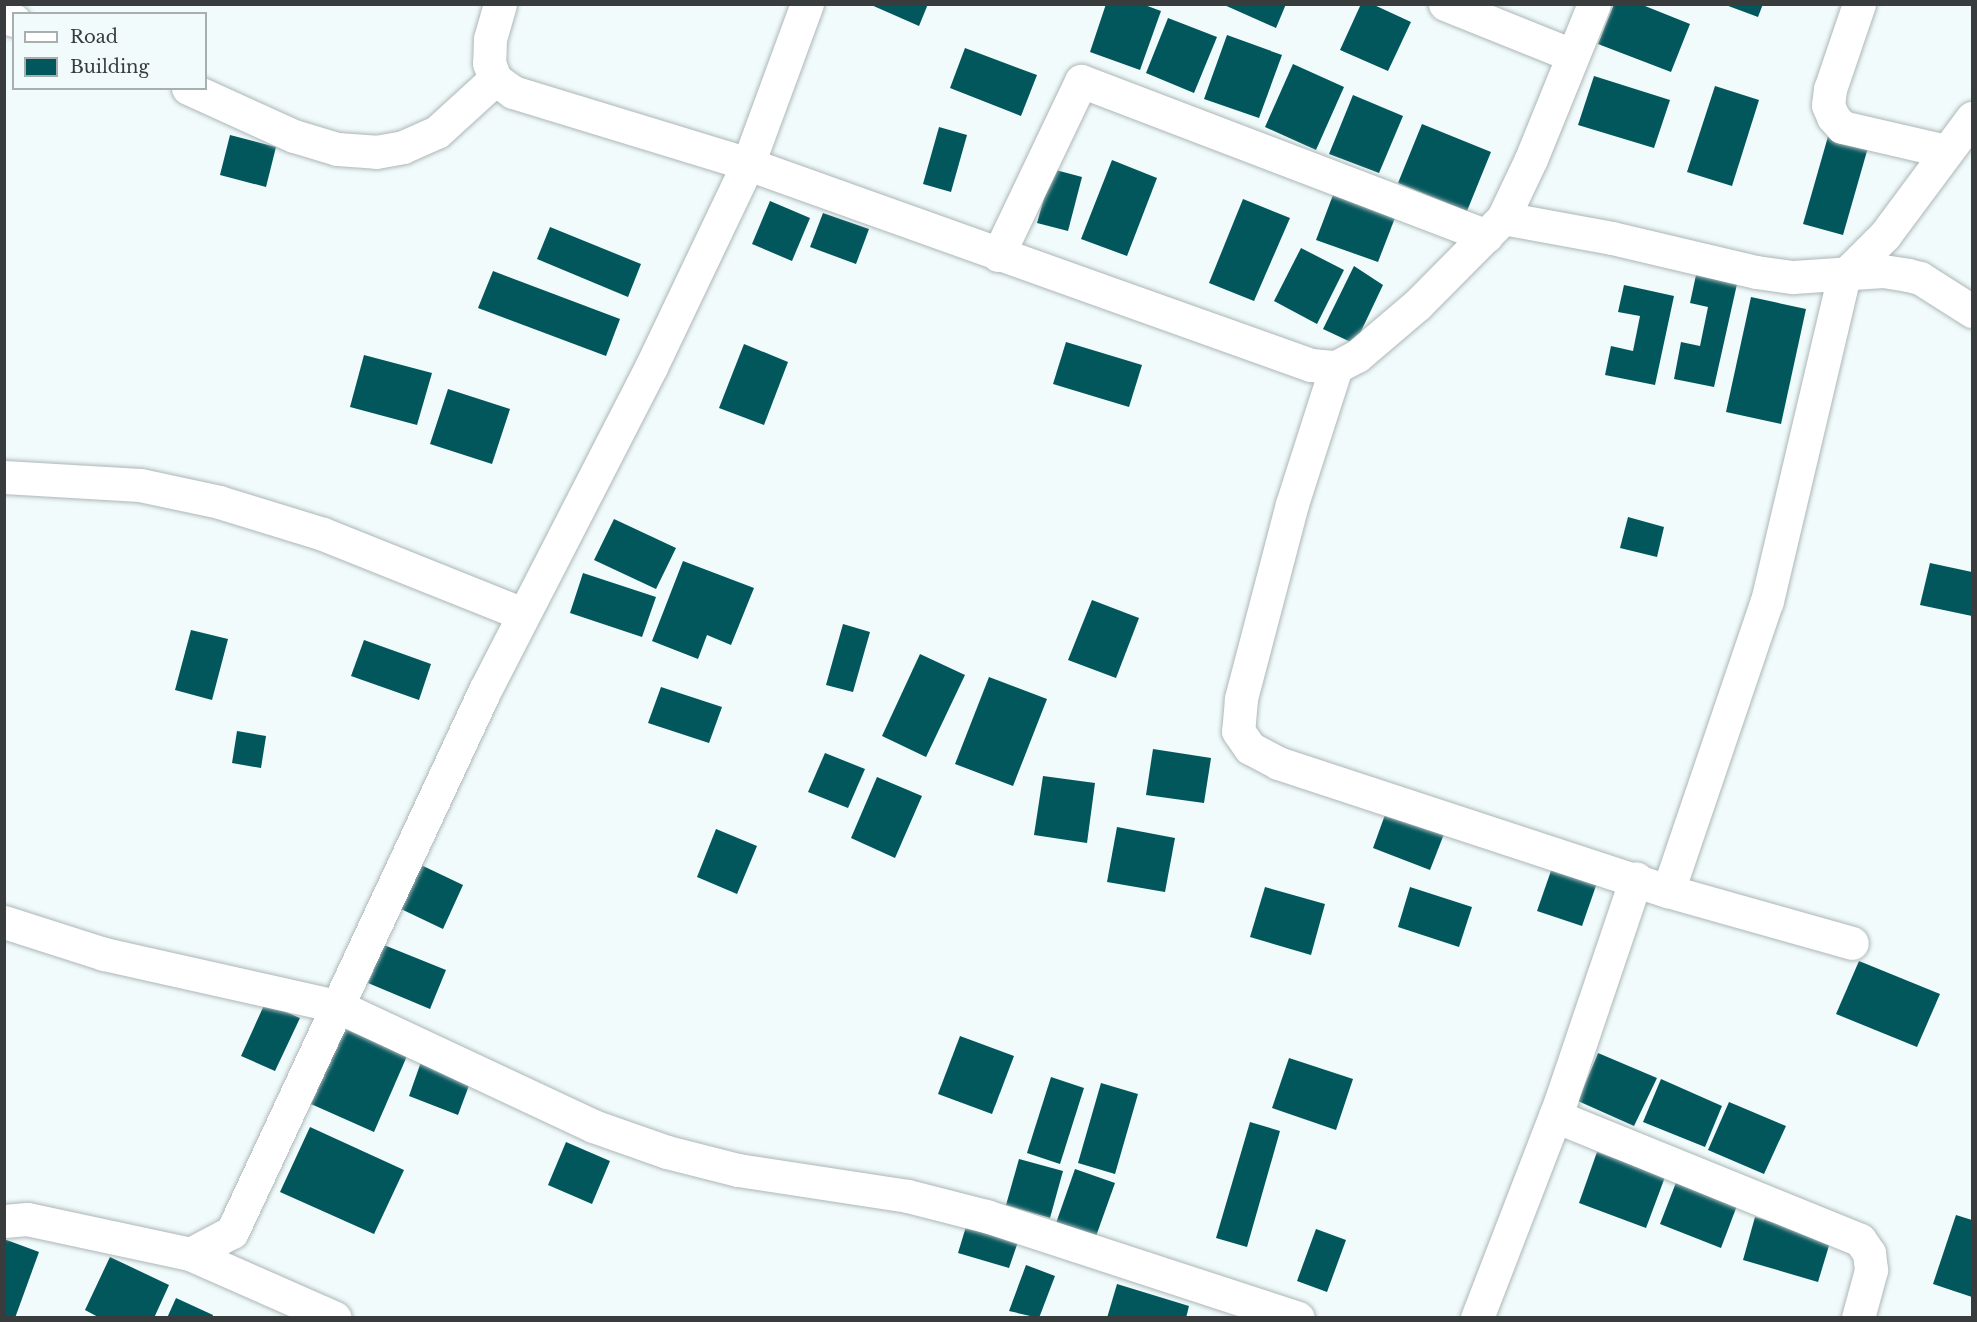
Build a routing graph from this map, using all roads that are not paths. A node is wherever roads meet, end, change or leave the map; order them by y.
1 (500, 4) edge
2 (807, 4) edge
3 (1445, 4) edge
4 (1594, 4) edge
5 (1859, 4) edge
6 (1572, 55) junction
7 (495, 79) junction
8 (192, 90) edge
9 (1972, 118) edge
10 (1946, 151) junction
11 (748, 164) junction
12 (1494, 227) junction
13 (998, 255) junction
14 (1844, 276) junction
15 (1972, 311) edge
16 (1336, 367) junction
17 (4, 477) edge
18 (523, 614) junction
19 (1636, 878) junction
20 (1668, 891) junction
21 (4, 922) edge
22 (1852, 943) dead end
23 (337, 1006) junction
24 (1555, 1116) junction
25 (4, 1221) edge
26 (190, 1254) junction
27 (335, 1317) edge
28 (1296, 1317) edge
29 (1477, 1317) edge
30 (1858, 1317) edge

1 - 7 street
2 - 11 street
3 - 6 street
4 - 6 street
5 - 10 street
6 - 12 street
7 - 8 street
7 - 11 street
9 - 10 street
10 - 14 street
11 - 13 street
11 - 18 street
12 - 13 street
12 - 14 street
12 - 16 street
13 - 16 street
14 - 15 street
14 - 20 street
16 - 19 street
17 - 18 street
18 - 23 street
19 - 20 street
19 - 24 street
20 - 22 street
21 - 23 street
23 - 26 street
23 - 28 street
24 - 29 street
24 - 30 street
25 - 26 street
26 - 27 street

